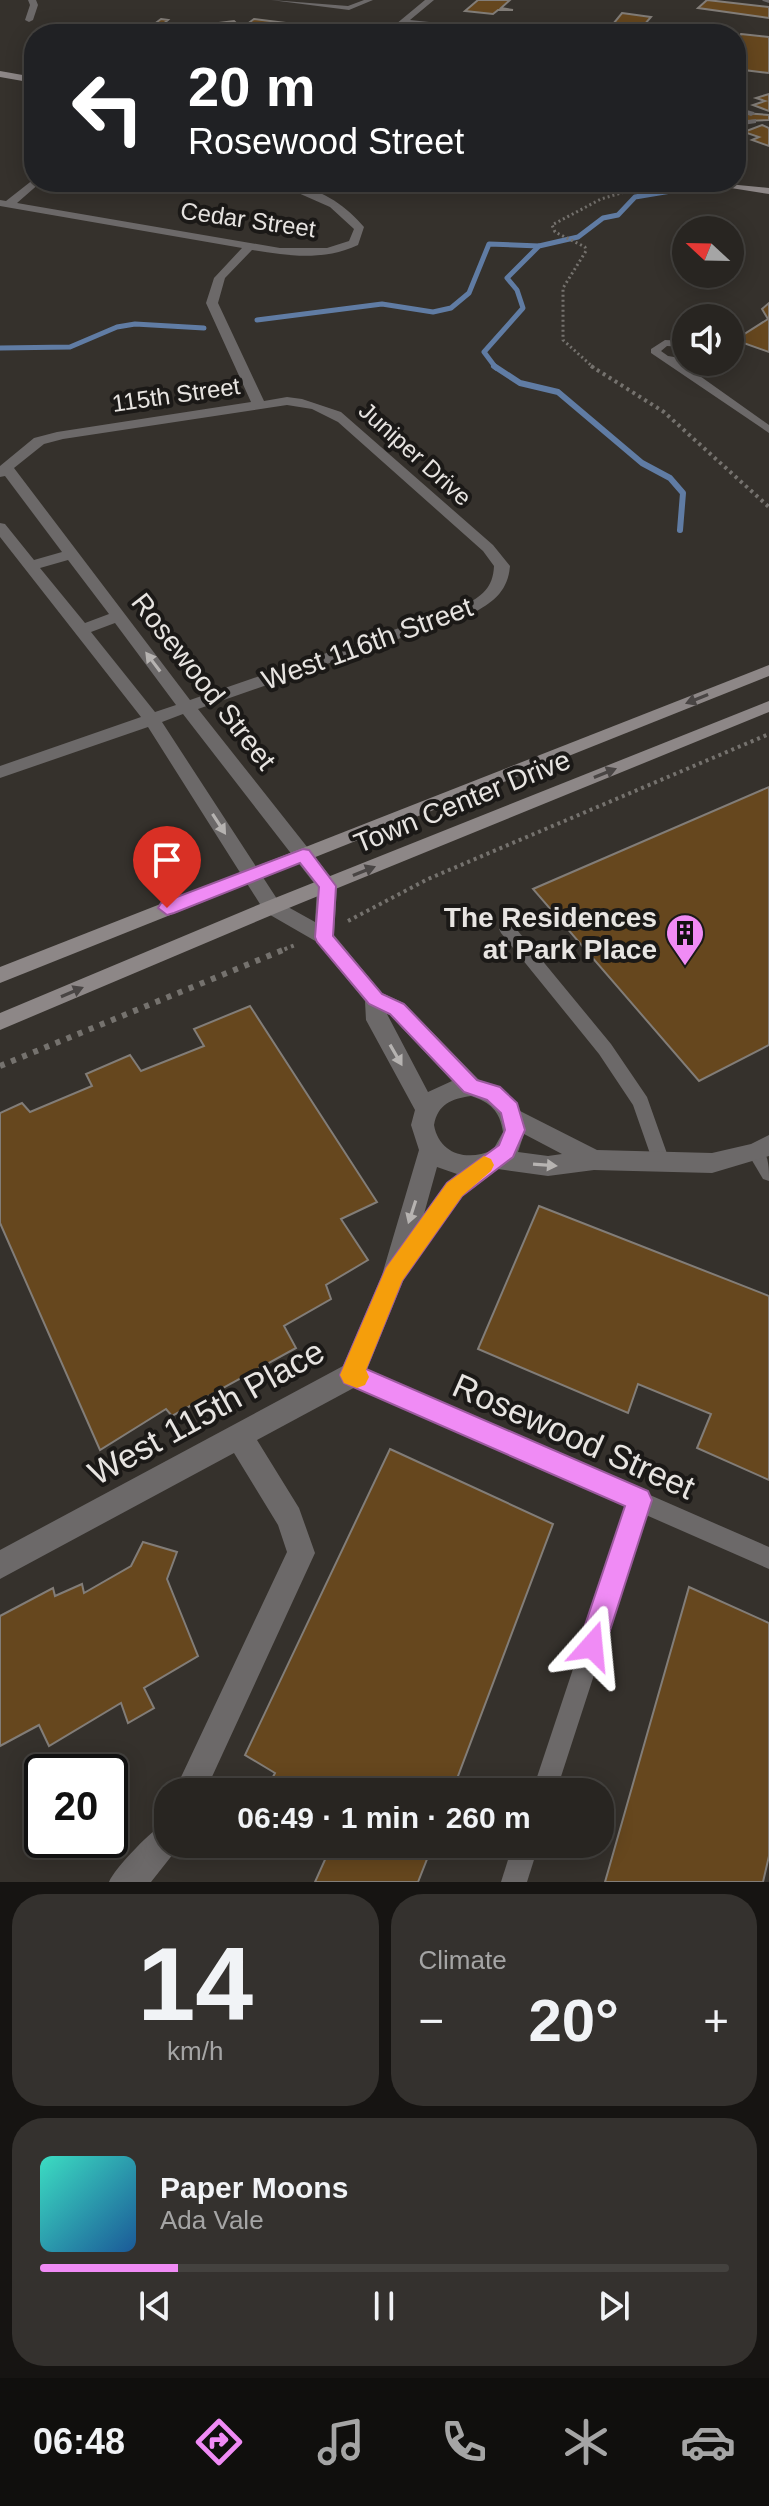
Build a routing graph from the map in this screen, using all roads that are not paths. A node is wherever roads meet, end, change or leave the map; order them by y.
1 (32, 0) edge
2 (274, 0) edge
3 (370, 0) edge
4 (430, 0) edge
5 (411, 15) junction
6 (29, 20) dead end
7 (402, 22) junction
8 (400, 24) edge
9 (417, 24) edge
10 (476, 24) edge
11 (0, 65) edge
12 (24, 69) edge
13 (0, 74) edge
14 (24, 78) edge
15 (746, 187) edge
16 (24, 190) edge
17 (769, 191) edge
18 (304, 192) edge
19 (4, 204) edge
20 (251, 245) junction
21 (672, 342) edge
22 (672, 361) edge
23 (694, 376) edge
24 (259, 405) junction
25 (766, 424) edge
26 (3, 470) edge
27 (0, 527) edge
28 (72, 554) junction
29 (31, 566) junction
30 (500, 584) joint
31 (119, 616) junction
32 (82, 630) junction
33 (769, 670) edge
34 (186, 706) junction
35 (769, 706) edge
36 (151, 718) junction
37 (0, 772) edge
38 (303, 855) junction
39 (251, 874) junction
40 (327, 886) junction
41 (272, 907) junction
42 (507, 929) dead end
43 (322, 935) junction
44 (0, 975) edge
45 (375, 999) junction
46 (0, 1022) edge
47 (471, 1087) junction
48 (426, 1108) junction
49 (514, 1118) junction
50 (431, 1149) junction
51 (763, 1149) edge
52 (594, 1160) junction
53 (491, 1161) junction
54 (661, 1162) junction
55 (769, 1173) edge
56 (394, 1275) junction
57 (352, 1375) junction
58 (239, 1436) junction
59 (640, 1500) junction
60 (769, 1558) edge
61 (0, 1565) edge
62 (196, 1778) edge
63 (549, 1778) edge
64 (154, 1853) edge
65 (522, 1858) edge
66 (125, 1882) edge
67 (514, 1882) edge

1 - 6 street
2 - 3 lane
4 - 5 street
5 - 7 street
5 - 10 street
7 - 8 street
7 - 9 street
11 - 12 street
13 - 14 street
15 - 17 street
16 - 19 street
18 - 20 street, Cedar Street
19 - 20 street, Cedar Street
20 - 24 street
21 - 22 lane
23 - 25 lane
24 - 26 street, 115th Street
24 - 30 street, Juniper Drive
26 - 28 street, Rosewood Street
27 - 29 street
28 - 29 street
28 - 31 street, Rosewood Street
29 - 32 street
30 - 34 street, West 116th Street
31 - 32 street
34 -> 31 street, Rosewood Street
32 - 36 street
33 -> 38 street, Town Center Drive
34 - 36 street, West 116th Street
34 - 38 street, Rosewood Street
40 -> 35 street, Town Center Drive
36 - 37 street, West 116th Street
36 -> 39 street
38 - 39 street, Town Center Drive
38 - 40 street, Rosewood Street
39 - 41 street
39 - 44 street, Town Center Drive
40 - 41 street, Town Center Drive
40 - 43 street
41 - 43 street
46 -> 41 street, Town Center Drive
42 - 54 lane
43 - 45 street
45 - 47 street
45 -> 48 street
47 - 48 street
47 - 49 street
48 - 50 street
49 - 52 street
49 - 53 street
50 - 53 street
50 -> 56 street, West 115th Place
51 - 54 street
51 - 55 lane
53 -> 52 street
52 - 54 street
53 - 56 street, West 115th Place
56 - 57 street, West 115th Place
57 - 58 street, West 115th Place
57 - 59 lane, Rosewood Street
58 - 61 street, West 115th Place
58 - 62 street
59 - 60 lane, Rosewood Street
59 - 63 lane
64 - 66 street
65 - 67 lane

